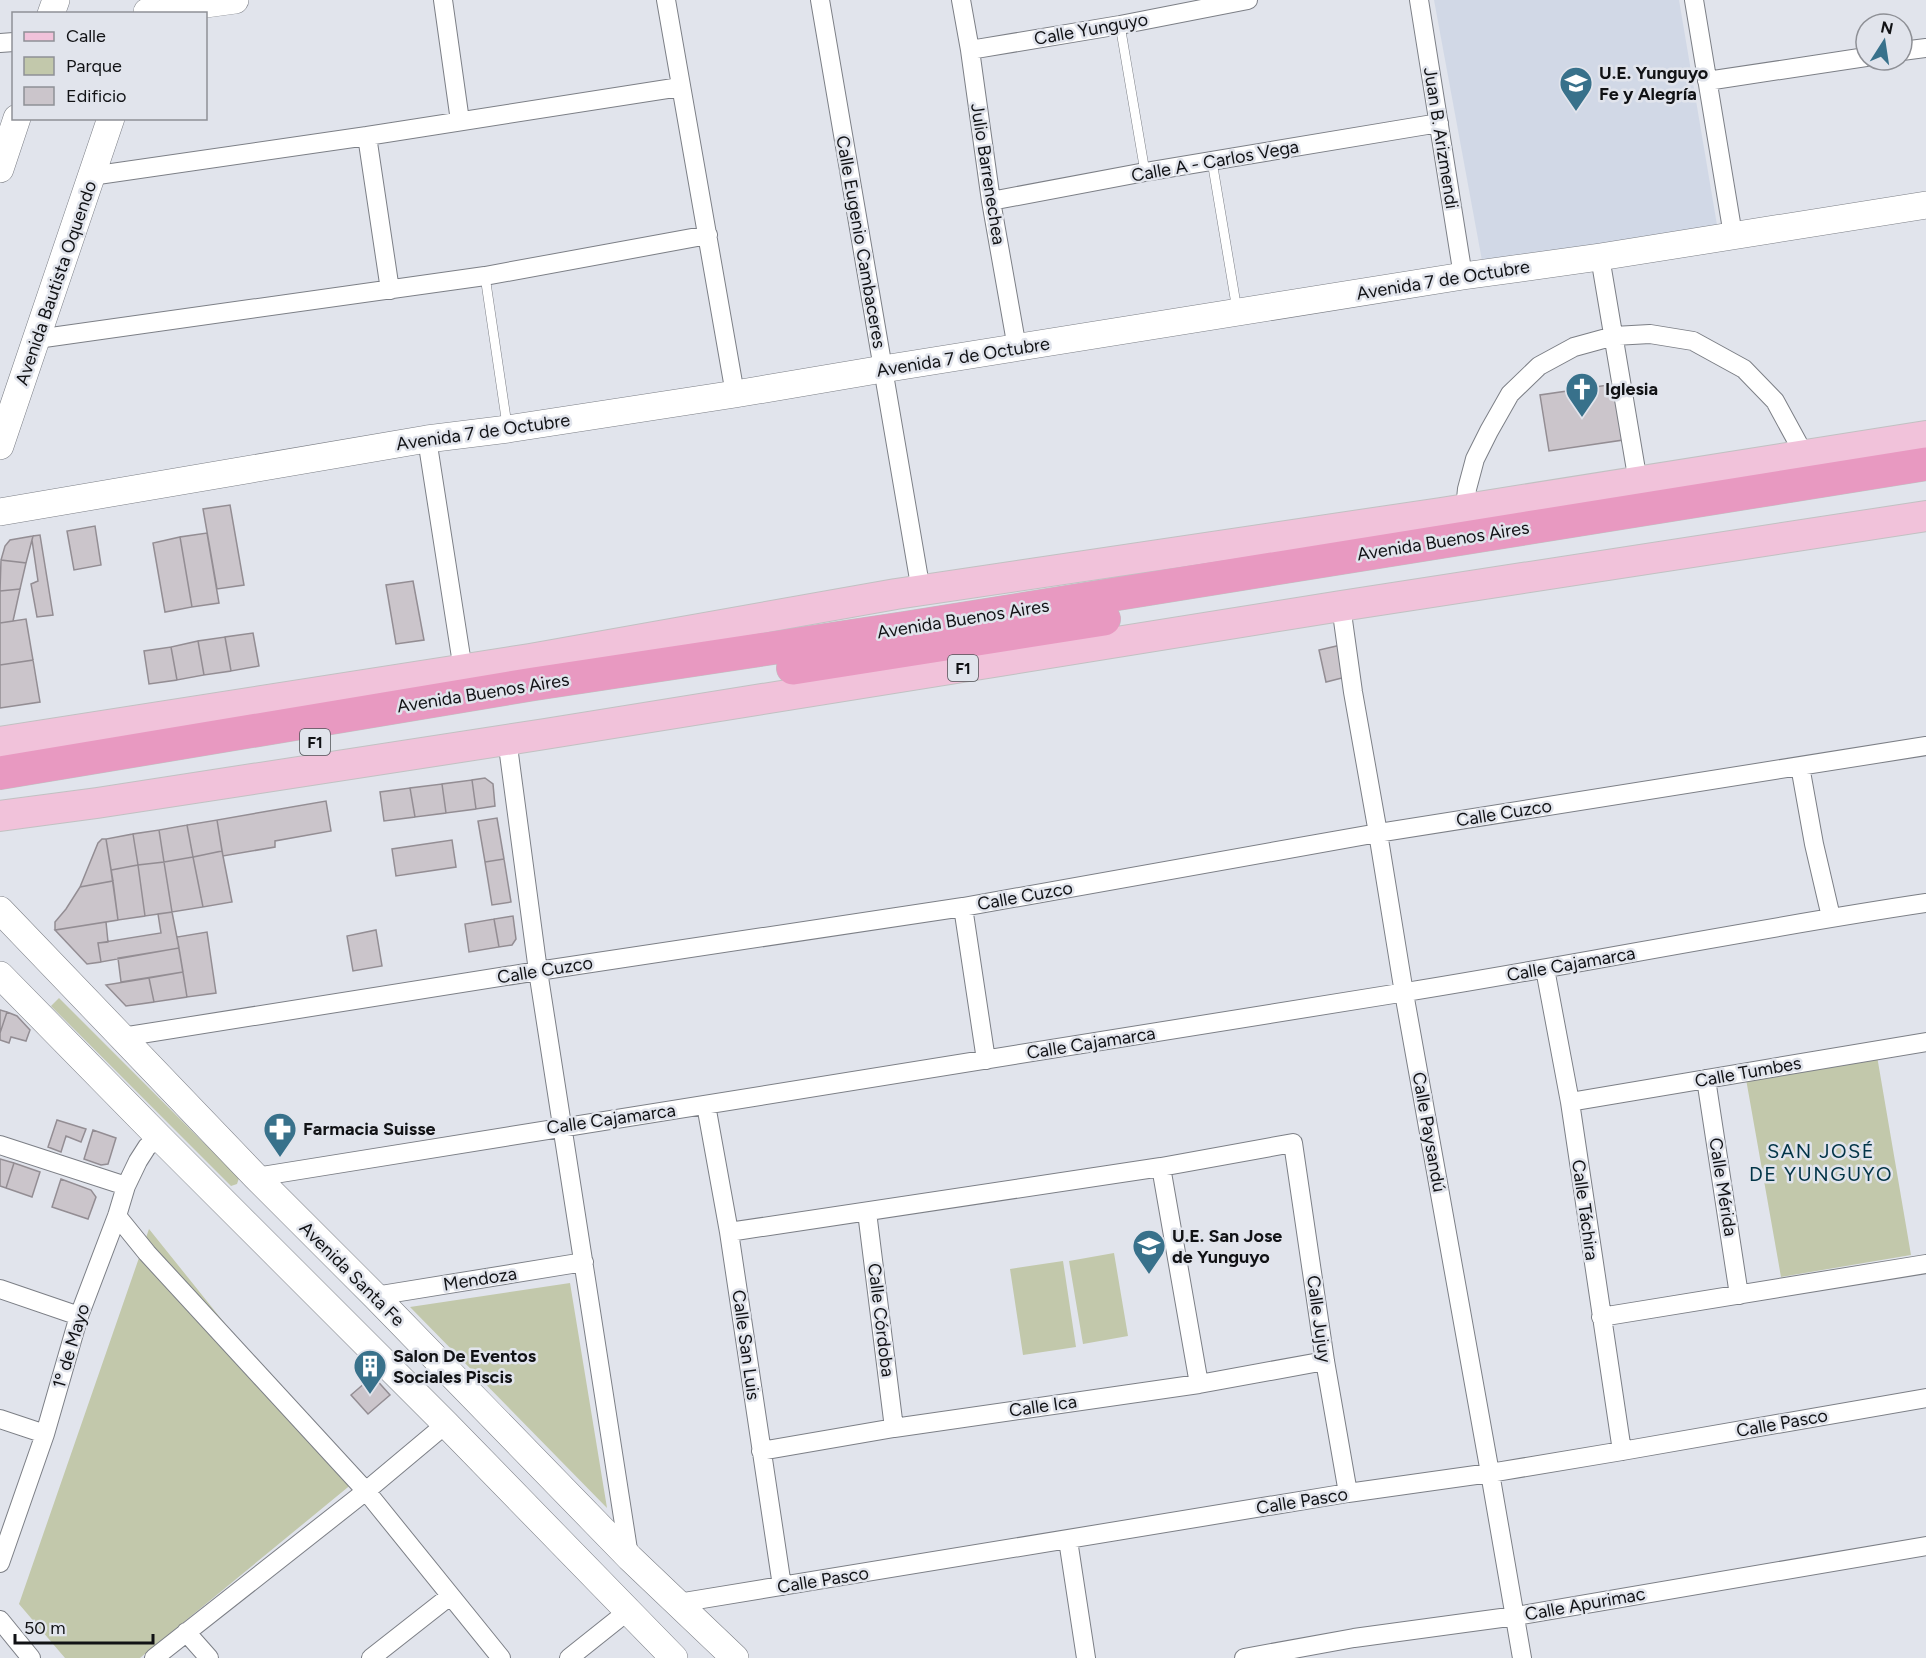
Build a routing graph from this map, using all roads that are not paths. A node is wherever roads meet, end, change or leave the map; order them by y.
1 (235, 0) edge
2 (443, 0) edge
3 (666, 0) edge
4 (820, 0) edge
5 (961, 0) edge
6 (1248, 0) edge
7 (1419, 0) edge
8 (1694, 0) edge
9 (1193, 5) edge
10 (146, 10) edge
11 (1120, 25) junction
12 (970, 50) junction
13 (1854, 59) edge
14 (1707, 81) junction
15 (680, 87) junction
16 (15, 120) edge
17 (110, 120) edge
18 (460, 121) junction
19 (1438, 123) junction
20 (367, 136) junction
21 (1212, 161) junction
22 (0, 169) edge
23 (1145, 172) junction
24 (92, 176) junction
25 (991, 201) junction
26 (1926, 205) edge
27 (708, 235) junction
28 (1733, 235) junction
29 (1600, 257) junction
30 (485, 276) junction
31 (1463, 276) junction
32 (390, 290) junction
33 (1238, 312) junction
34 (1614, 336) junction
35 (37, 339) junction
36 (1017, 348) junction
37 (883, 369) junction
38 (735, 394) junction
39 (508, 429) junction
40 (1926, 436) edge
41 (427, 440) junction
42 (0, 446) edge
43 (1805, 456) junction
44 (1926, 464) edge
45 (1638, 482) junction
46 (1926, 485) edge
47 (1465, 509) junction
48 (0, 512) edge
49 (1926, 516) edge
50 (921, 591) junction
51 (1341, 606) junction
52 (463, 670) junction
53 (507, 739) junction
54 (0, 742) edge
55 (1926, 746) edge
56 (1800, 766) junction
57 (0, 772) edge
58 (0, 793) edge
59 (0, 816) edge
60 (1378, 833) junction
61 (1926, 903) edge
62 (963, 907) junction
63 (0, 910) edge
64 (1831, 917) junction
65 (1545, 969) junction
66 (538, 971) junction
67 (0, 975) edge
68 (1404, 993) junction
69 (123, 1037) junction
70 (1926, 1042) edge
71 (986, 1060) junction
72 (1706, 1079) junction
73 (1570, 1102) junction
74 (706, 1105) junction
75 (562, 1126) junction
76 (159, 1137) junction
77 (0, 1145) edge
78 (1161, 1167) junction
79 (256, 1177) junction
80 (126, 1186) junction
81 (867, 1212) junction
82 (117, 1216) junction
83 (729, 1232) junction
84 (584, 1262) junction
85 (1926, 1264) edge
86 (0, 1289) edge
87 (1740, 1295) junction
88 (375, 1296) junction
89 (79, 1316) junction
90 (1601, 1317) junction
91 (1325, 1361) junction
92 (1199, 1384) junction
93 (1926, 1398) edge
94 (0, 1419) edge
95 (446, 1424) junction
96 (894, 1428) junction
97 (45, 1434) junction
98 (761, 1450) junction
99 (1622, 1451) junction
100 (1491, 1473) junction
101 (366, 1491) junction
102 (1348, 1493) junction
103 (1068, 1540) junction
104 (1926, 1546) edge
105 (630, 1558) junction
106 (0, 1560) edge
107 (782, 1586) junction
108 (450, 1596) junction
109 (678, 1603) junction
110 (628, 1611) junction
111 (1516, 1616) junction
112 (0, 1620) edge
113 (186, 1632) junction
114 (31, 1658) edge
115 (154, 1658) edge
116 (209, 1658) edge
117 (370, 1658) edge
118 (501, 1658) edge
119 (569, 1658) edge
120 (674, 1658) edge
121 (735, 1658) edge
122 (1086, 1658) edge
123 (1244, 1658) edge
124 (1522, 1658) edge

1 - 10 main road
2 - 18 street
3 - 15 street
4 - 37 street, Calle Eugenio Cambaceres
5 - 12 street, Julio Barrenechea
6 - 9 street, Calle Yunguyo
7 - 19 street, Juan B. Arizmendi
8 - 14 street
9 - 11 street, Calle Yunguyo
11 - 12 street, Calle Yunguyo
11 - 23 lane
12 - 25 street, Julio Barrenechea
13 - 14 street
14 - 28 street
15 - 18 street
15 - 27 street
16 - 22 main road
17 - 24 main road, Avenida Bautista Oquendo
18 - 20 street
19 - 21 street, Calle A - Carlos Vega
19 - 31 street, Juan B. Arizmendi
20 - 24 street
20 - 32 street
21 - 23 street, Calle A - Carlos Vega
21 - 33 lane
23 - 25 street, Calle A - Carlos Vega
24 - 35 main road, Avenida Bautista Oquendo
25 - 36 street, Julio Barrenechea
26 - 28 main road, Avenida 7 de Octubre
27 - 30 street
27 - 38 street
28 - 29 main road, Avenida 7 de Octubre
29 - 31 main road, Avenida 7 de Octubre
29 - 34 street
30 - 32 street
30 - 39 lane
31 - 33 main road, Avenida 7 de Octubre
32 - 35 street
33 - 36 main road, Avenida 7 de Octubre
34 - 43 street
34 - 45 street
34 - 47 street
35 - 42 main road, Avenida Bautista Oquendo
36 - 37 main road, Avenida 7 de Octubre
37 - 38 main road, Avenida 7 de Octubre
37 - 50 street, Calle Eugenio Cambaceres
38 - 39 main road, Avenida 7 de Octubre
39 - 41 main road, Avenida 7 de Octubre
40 - 43 main road, Avenida Buenos Aires
41 - 48 main road, Avenida 7 de Octubre
41 - 52 street
43 - 45 main road, Avenida Buenos Aires
44 - 57 highway, Avenida Buenos Aires / F1
45 - 47 main road, Avenida Buenos Aires
46 - 58 highway, Avenida Buenos Aires / F1
47 - 50 main road, Avenida Buenos Aires
49 - 51 main road, F1
50 - 52 main road, Avenida Buenos Aires
51 - 53 main road, F1
51 - 60 street, Calle Paysandú
52 - 54 main road, Avenida Buenos Aires
53 - 59 main road, F1
53 - 66 street
55 - 56 street, Calle Cuzco
56 - 60 street, Calle Cuzco
56 - 64 street
60 - 62 street, Calle Cuzco
60 - 68 street, Calle Paysandú
61 - 64 street, Calle Cajamarca
62 - 66 street, Calle Cuzco
62 - 71 street
63 - 69 main road, Avenida Santa Fe
64 - 65 street, Calle Cajamarca
65 - 68 street, Calle Cajamarca
65 - 73 street, Calle Táchira
66 - 69 street, Calle Cuzco
66 - 75 street
67 - 76 main road
68 - 71 street, Calle Cajamarca
68 - 100 street, Calle Paysandú
69 - 79 main road, Avenida Santa Fe
70 - 72 street, Calle Tumbes
71 - 74 street, Calle Cajamarca
72 - 73 street, Calle Tumbes
72 - 87 street, Calle Mérida
73 - 90 street, Calle Táchira
74 - 75 street, Calle Cajamarca
74 - 83 street, Calle San Luis
75 - 79 street, Calle Cajamarca
75 - 84 street
76 - 80 street, 1º de Mayo
76 - 95 main road
77 - 80 street
78 - 81 street
78 - 91 street, Calle Jujuy
78 - 92 street
79 - 88 main road, Avenida Santa Fe
80 - 82 street, 1º de Mayo
81 - 83 street
81 - 96 street, Calle Córdoba
82 - 89 street, 1º de Mayo
82 - 101 street
83 - 98 street, Calle San Luis
84 - 88 street, Mendoza
84 - 105 street
85 - 87 street
86 - 89 street
87 - 90 street
88 - 105 main road, Avenida Santa Fe
89 - 97 street, 1º de Mayo
90 - 99 street, Calle Táchira
91 - 92 street, Calle Ica
91 - 102 street, Calle Jujuy
92 - 96 street, Calle Ica
93 - 99 street, Calle Pasco
94 - 97 street
95 - 101 street
95 - 110 main road
96 - 98 street, Calle Ica
97 - 106 street, 1º de Mayo
98 - 107 street, Calle San Luis
99 - 100 street, Calle Pasco
100 - 102 street, Calle Pasco
100 - 111 street, Calle Paysandú
101 - 108 street
101 - 113 street
102 - 103 street, Calle Pasco
103 - 107 street, Calle Pasco
103 - 122 street
104 - 111 street, Calle Apurimac
105 - 109 main road, Avenida Santa Fe
107 - 109 street, Calle Pasco
108 - 117 street
108 - 118 street
109 - 121 main road, Avenida Santa Fe
110 - 119 street
110 - 120 main road
111 - 123 street, Calle Apurimac
111 - 124 street, Calle Paysandú
112 - 114 street
113 - 115 street
113 - 116 street

